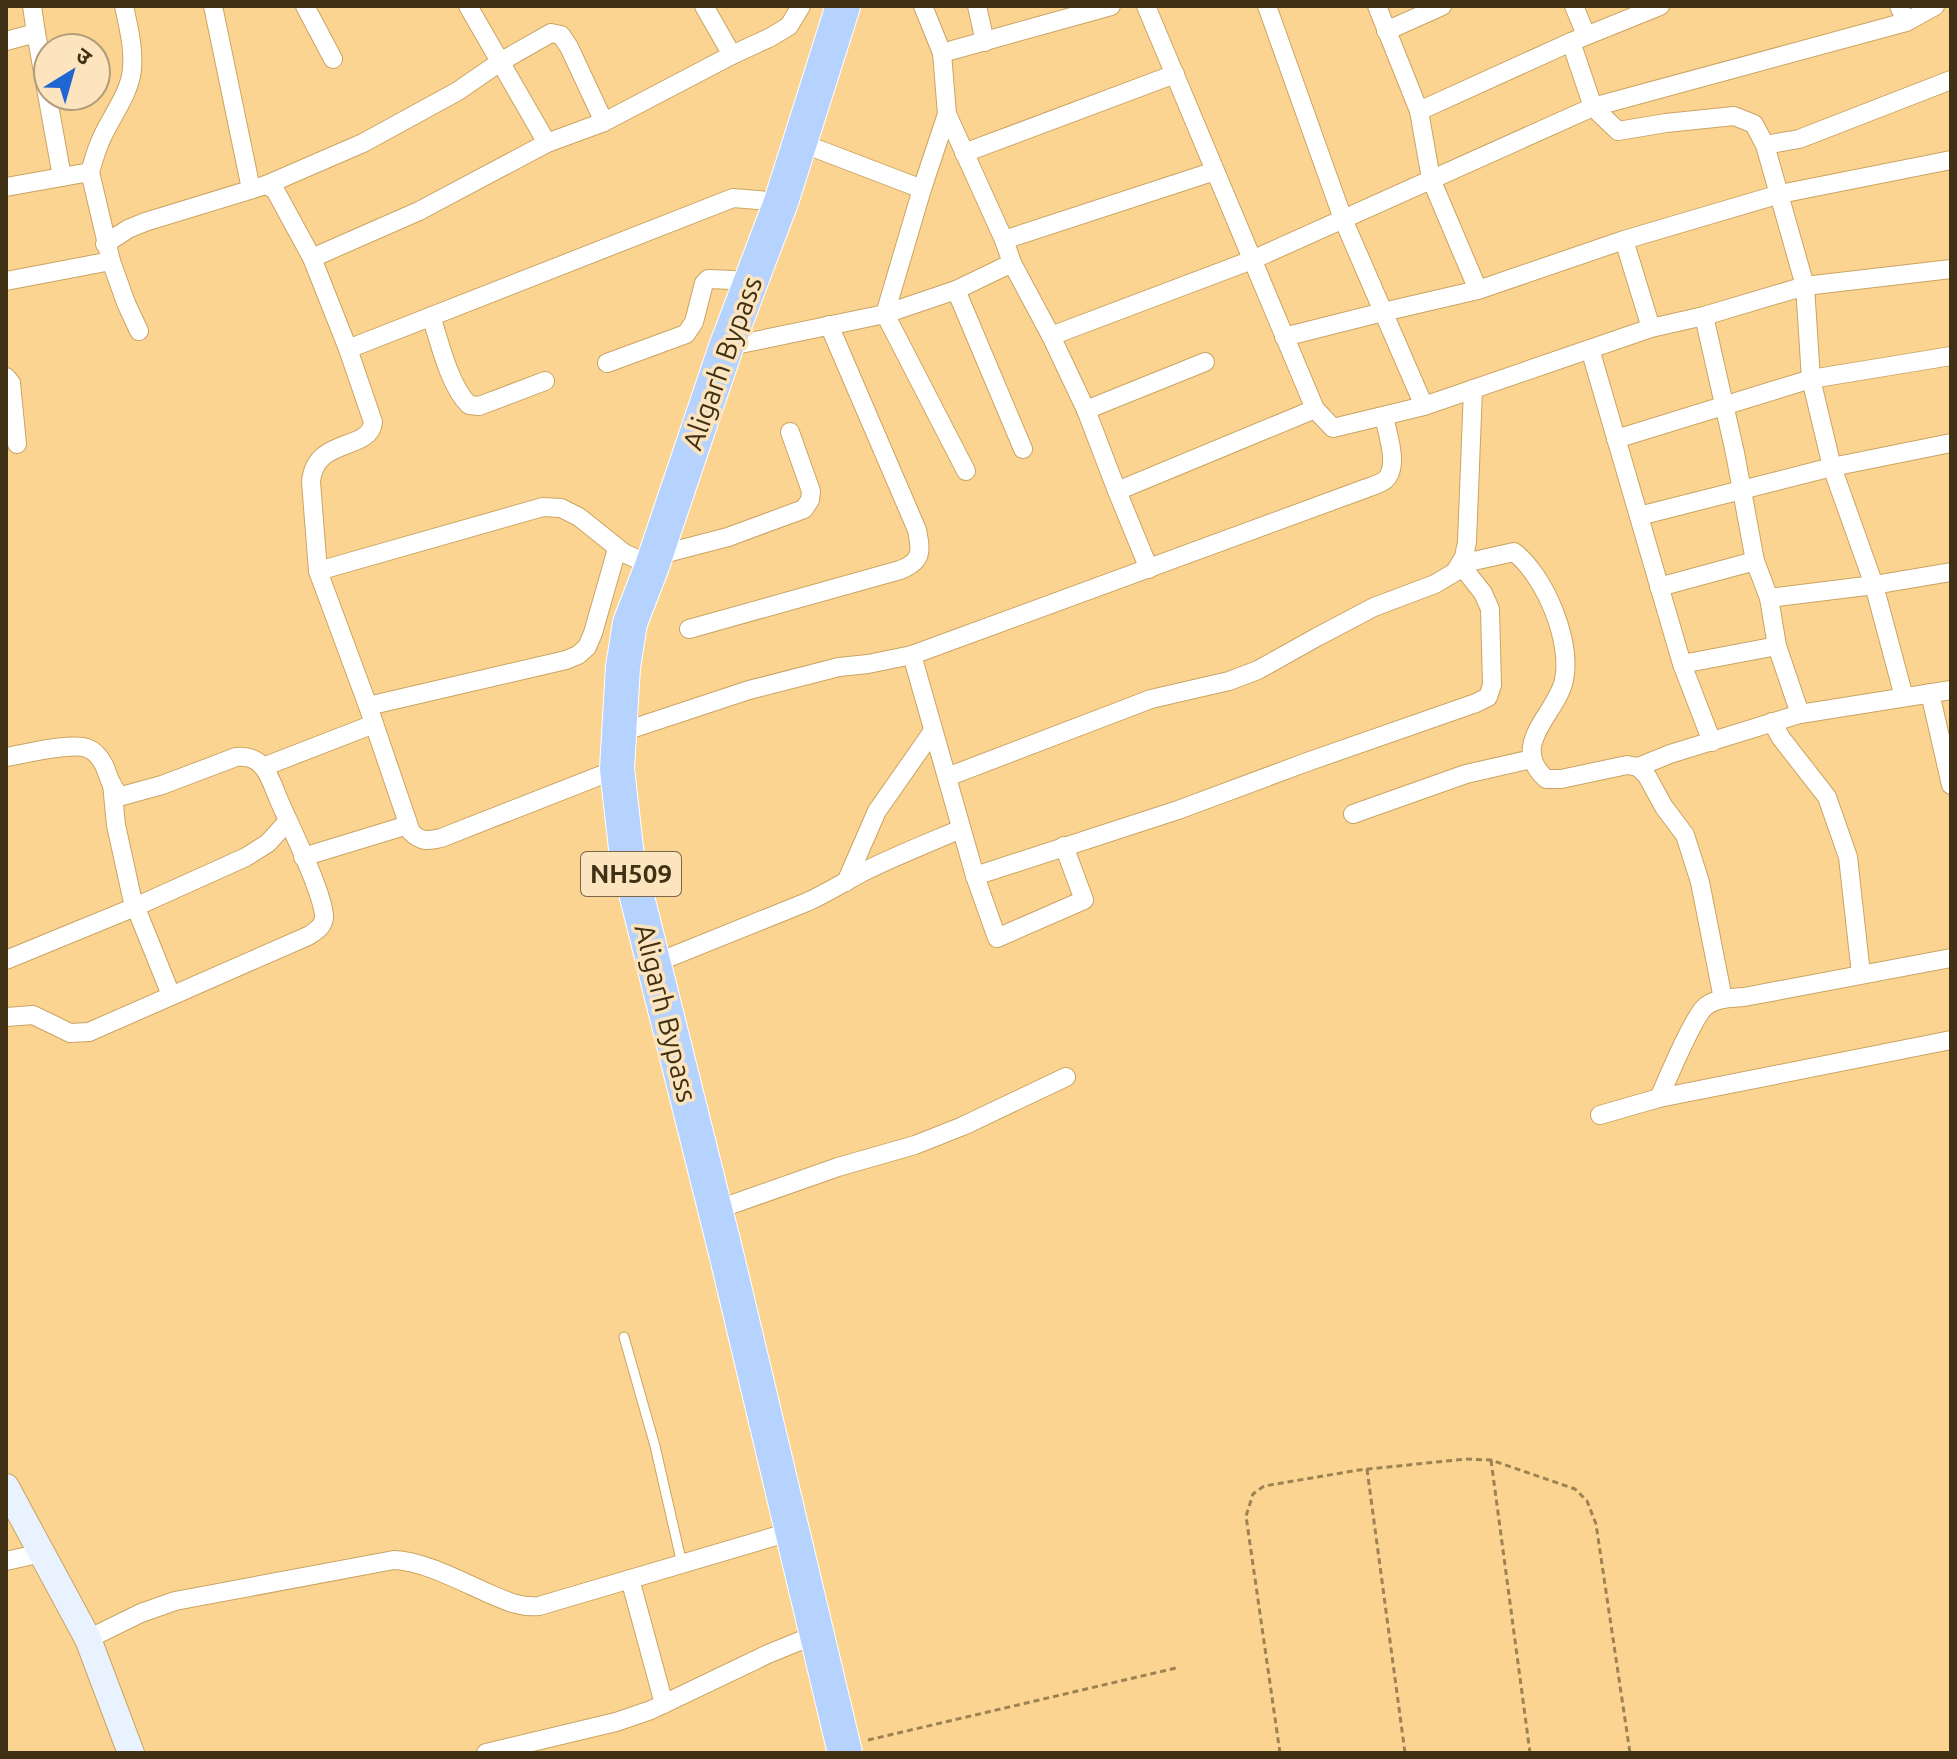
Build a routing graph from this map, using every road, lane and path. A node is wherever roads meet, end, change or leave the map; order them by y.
1 (32, 6) edge
2 (124, 6) edge
3 (213, 6) edge
4 (305, 6) edge
5 (468, 6) edge
6 (704, 6) edge
7 (801, 6) edge
8 (843, 6) edge
9 (923, 6) edge
10 (977, 6) edge
11 (1111, 6) edge
12 (1146, 6) edge
13 (1267, 6) edge
14 (1377, 6) edge
15 (1442, 6) edge
16 (1574, 6) edge
17 (1660, 6) edge
18 (1935, 6) edge
19 (1082, 10) edge
20 (1903, 14) edge
21 (1386, 31) junction
22 (36, 32) edge
23 (32, 34) edge
24 (1579, 39) junction
25 (6, 41) edge
26 (985, 42) junction
27 (942, 53) junction
28 (732, 55) junction
29 (333, 59) dead end
30 (500, 62) junction
31 (1175, 74) junction
32 (1951, 80) edge
33 (1593, 107) junction
34 (1419, 111) junction
35 (50, 112) edge
36 (947, 114) junction
37 (604, 122) junction
38 (799, 142) junction
39 (547, 143) junction
40 (1765, 145) junction
41 (964, 153) junction
42 (1951, 160) edge
43 (1215, 171) junction
44 (90, 172) junction
45 (62, 177) junction
46 (1431, 179) junction
47 (6, 187) edge
48 (258, 187) junction
49 (922, 189) junction
50 (1780, 194) junction
51 (781, 202) junction
52 (1343, 219) junction
53 (1004, 240) junction
54 (1624, 240) junction
55 (108, 252) junction
56 (312, 258) junction
57 (1252, 260) junction
58 (1012, 263) junction
59 (1951, 269) edge
60 (6, 281) edge
61 (741, 282) junction
62 (1805, 286) junction
63 (956, 290) junction
64 (1478, 290) junction
65 (1383, 312) junction
66 (885, 314) junction
67 (431, 316) junction
68 (1704, 316) junction
69 (829, 325) junction
70 (1651, 328) junction
71 (139, 331) dead end
72 (1051, 336) junction
73 (1284, 337) junction
74 (726, 347) junction
75 (348, 349) junction
76 (1590, 349) junction
77 (1951, 356) edge
78 (1205, 362) dead end
79 (607, 363) dead end
80 (6, 377) edge
81 (1811, 379) junction
82 (545, 381) dead end
83 (1473, 389) junction
84 (1424, 406) junction
85 (1724, 407) junction
86 (1315, 409) junction
87 (1086, 410) junction
88 (1384, 416) junction
89 (790, 432) dead end
90 (1616, 439) junction
91 (1951, 443) edge
92 (17, 444) dead end
93 (1023, 449) dead end
94 (1832, 467) junction
95 (966, 471) dead end
96 (1741, 490) junction
97 (1117, 491) junction
98 (1639, 516) junction
99 (638, 557) junction
100 (1755, 561) junction
101 (1460, 564) junction
102 (1149, 569) junction
103 (318, 571) junction
104 (1951, 572) edge
105 (1874, 585) junction
106 (1659, 587) junction
107 (1769, 598) junction
108 (689, 629) dead end
109 (1777, 646) junction
110 (912, 655) junction
111 (1682, 664) junction
112 (1951, 690) edge
113 (1930, 693) junction
114 (1904, 697) junction
115 (1800, 714) junction
116 (371, 715) junction
117 (1772, 722) junction
118 (933, 731) junction
119 (619, 733) junction
120 (1712, 742) junction
121 (6, 757) edge
122 (1532, 759) junction
123 (263, 767) junction
124 (1638, 767) junction
125 (617, 769) junction
126 (947, 777) junction
127 (112, 784) junction
128 (1951, 785) edge
129 (1353, 814) dead end
130 (288, 821) junction
131 (408, 825) junction
132 (961, 829) junction
133 (1064, 846) junction
134 (303, 857) junction
135 (975, 876) junction
136 (846, 882) junction
137 (135, 907) junction
138 (1951, 958) edge
139 (6, 960) edge
140 (653, 964) junction
141 (1861, 974) junction
142 (171, 995) junction
143 (1723, 999) junction
144 (6, 1017) edge
145 (1951, 1040) edge
146 (1066, 1077) dead end
147 (1659, 1098) junction
148 (1600, 1115) dead end
149 (716, 1210) junction
150 (624, 1337) dead end
151 (1491, 1460) junction
152 (1367, 1469) junction
153 (6, 1487) edge
154 (779, 1535) junction
155 (42, 1553) junction
156 (6, 1561) edge
157 (682, 1564) junction
158 (630, 1579) junction
159 (817, 1634) junction
160 (88, 1639) junction
161 (1176, 1668) dead end
162 (664, 1704) junction
163 (845, 1749) edge
164 (131, 1753) edge
165 (486, 1753) edge
166 (1280, 1753) edge
167 (1405, 1753) edge
168 (1530, 1753) edge
169 (1630, 1753) edge

1 - 22 street
2 - 44 street
3 - 48 street
4 - 29 street
5 - 30 street
6 - 28 street
7 - 28 street
8 - 38 highway, Aligarh Bypass / NH509
9 - 27 street
10 - 26 street
11 - 19 street
12 - 31 street
13 - 52 street
14 - 21 street
15 - 21 street
16 - 24 street
17 - 24 street
18 - 20 street
19 - 26 street
20 - 33 street
21 - 34 street
23 - 25 street
24 - 33 street
24 - 34 street
26 - 27 street
27 - 36 street
28 - 37 street
30 - 37 street
30 - 39 street
30 - 48 street
31 - 41 street
31 - 43 street
32 - 40 street
33 - 40 street
33 - 46 street
34 - 46 street
35 - 45 street
36 - 41 street
36 - 49 street
37 - 39 street
38 - 49 street
38 - 51 highway, Aligarh Bypass / NH509
39 - 56 street
40 - 50 street
41 - 53 street
42 - 50 street
43 - 53 street
43 - 57 street
44 - 45 street
44 - 55 street
45 - 47 street
46 - 52 street
46 - 64 street
48 - 55 street
48 - 56 street
49 - 66 street
50 - 54 street
50 - 62 street
51 - 61 highway, Aligarh Bypass / NH509
51 - 67 street
52 - 57 street
52 - 65 street
53 - 58 street
54 - 64 street
54 - 70 street
55 - 60 street
55 - 71 street
56 - 75 street
57 - 72 street
57 - 73 street
58 - 63 street
58 - 72 street
59 - 62 street
61 - 74 highway, Aligarh Bypass / NH509
61 - 79 street
62 - 68 street
62 - 81 street
63 - 66 street
63 - 93 street
64 - 65 street
65 - 73 street
65 - 84 street
66 - 69 street
66 - 95 street
67 - 75 street
67 - 82 street
68 - 70 street
68 - 85 street
69 - 74 street
69 - 108 street
70 - 76 street
72 - 87 street
73 - 86 street
74 - 99 highway, Aligarh Bypass / NH509
75 - 103 street
76 - 83 street
76 - 90 street
77 - 81 street
78 - 87 street
80 - 92 street
81 - 85 street
81 - 94 street
83 - 84 street
83 - 101 street
84 - 88 street
85 - 90 street
85 - 96 street
86 - 88 street
86 - 97 street
87 - 97 street
88 - 102 street
89 - 99 street
90 - 98 street
91 - 94 street
94 - 96 street
94 - 105 street
96 - 98 street
96 - 100 street
97 - 102 street
98 - 106 street
99 - 103 street
99 - 116 street
99 - 119 highway, Aligarh Bypass / NH509
100 - 106 street
100 - 107 street
101 - 122 street
101 - 126 street
101 - 133 street
102 - 110 street
103 - 116 street
104 - 105 street
105 - 107 street
105 - 114 street
106 - 111 street
107 - 109 street
109 - 111 street
109 - 115 street
110 - 118 street
110 - 119 street
111 - 120 street
112 - 113 street
113 - 114 street
113 - 128 street
114 - 115 street
115 - 117 street
116 - 123 street
116 - 131 street
117 - 120 street
117 - 141 street
118 - 126 street
118 - 136 street
119 - 125 highway, Aligarh Bypass / NH509
120 - 124 street
121 - 127 street
122 - 124 street
122 - 129 street
123 - 127 street
123 - 130 street
124 - 143 street
125 - 131 street
125 - 140 highway, Aligarh Bypass / NH509
126 - 132 street
127 - 137 street
130 - 134 street
130 - 137 street
131 - 134 street
132 - 135 street
132 - 136 street
133 - 135 street
133 - 135 street
134 - 142 street
136 - 140 street
137 - 139 street
137 - 142 street
138 - 141 street
140 - 149 highway, Aligarh Bypass / NH509
141 - 143 street
142 - 144 street
143 - 147 street
145 - 147 street
146 - 149 street
147 - 148 street
149 - 154 highway, Aligarh Bypass / NH509
150 - 157 lane
151 - 152 path
151 - 168 path
151 - 169 path
152 - 166 path
152 - 167 path
153 - 155 street
154 - 157 street
154 - 159 highway, Aligarh Bypass / NH509
155 - 156 street
155 - 160 street
157 - 158 street
158 - 160 street
158 - 162 street
159 - 162 street
159 - 163 highway, Aligarh Bypass / NH509
160 - 164 street
161 - 163 path
162 - 165 street

